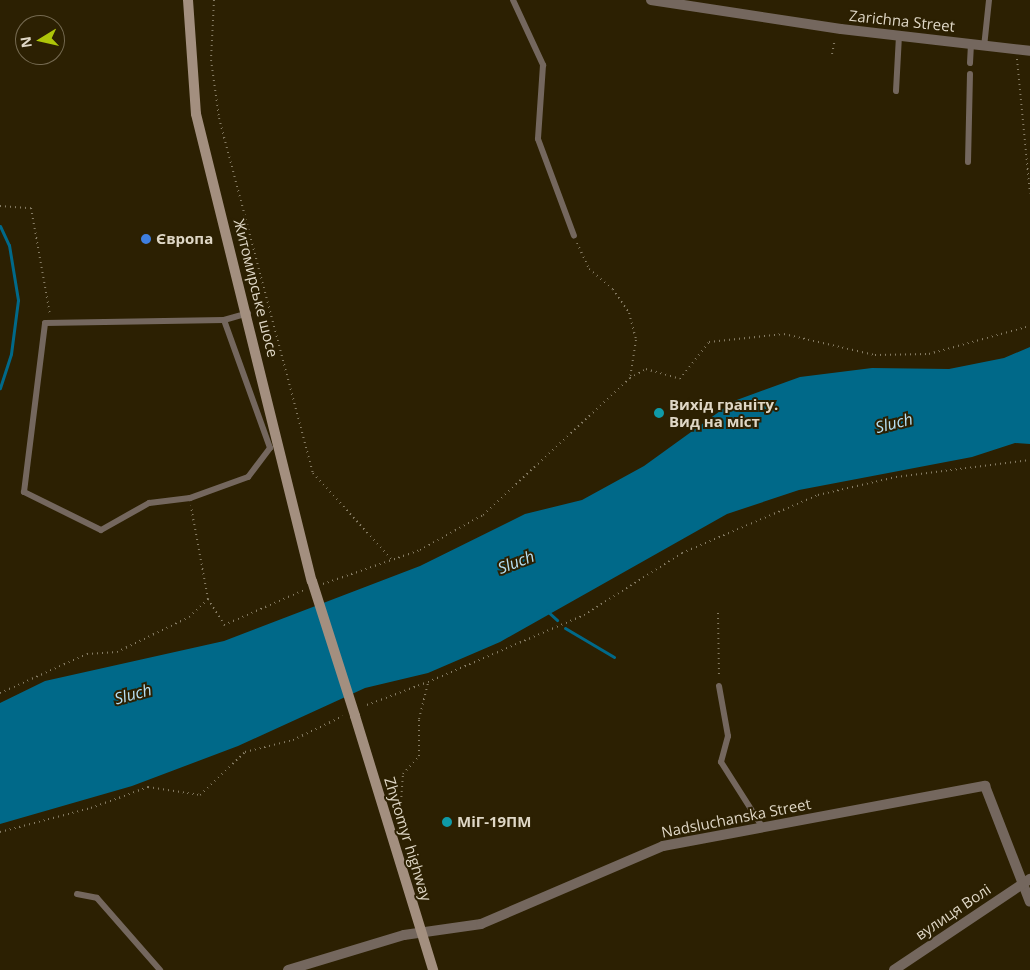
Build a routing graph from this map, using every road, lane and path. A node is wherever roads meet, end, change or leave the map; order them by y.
1 (188, 0) edge
2 (214, 0) edge
3 (513, 0) edge
4 (651, 0) edge
5 (989, 0) edge
6 (898, 36) junction
7 (836, 37) dead end
8 (971, 44) junction
9 (984, 47) junction
10 (1030, 50) edge
11 (1017, 51) junction
12 (832, 54) dead end
13 (970, 63) dead end
14 (970, 74) dead end
15 (896, 91) dead end
16 (968, 162) dead end
17 (1030, 193) edge
18 (0, 206) edge
19 (574, 236) joint
20 (248, 313) junction
21 (224, 320) junction
22 (52, 323) junction
23 (1030, 326) edge
24 (630, 378) junction
25 (1030, 460) edge
26 (190, 498) junction
27 (394, 561) junction
28 (312, 586) junction
29 (208, 599) junction
30 (718, 613) dead end
31 (428, 682) junction
32 (719, 686) joint
33 (0, 693) edge
34 (367, 705) dead end
35 (352, 714) junction
36 (394, 811) dead end
37 (763, 828) junction
38 (0, 832) edge
39 (1025, 882) edge
40 (77, 894) dead end
41 (1030, 902) edge
42 (422, 933) junction
43 (160, 970) edge
44 (288, 970) edge
45 (432, 970) edge
46 (894, 970) edge

1 - 20 main road, Житомирське шосе
2 - 27 path
3 - 19 lane
4 - 6 street, Zarichna Street
5 - 9 lane
6 - 8 street, Zarichna Street
6 - 15 lane
7 - 12 path
8 - 9 street, Zarichna Street
8 - 13 lane
9 - 11 street, Zarichna Street
10 - 11 street, Zarichna Street
11 - 17 path
14 - 16 lane
18 - 22 path
19 - 24 path
20 - 21 lane
20 - 28 main road, Житомирське шосе
21 - 22 lane
21 - 26 lane
22 - 26 lane
23 - 24 path
24 - 27 path
25 - 31 path
26 - 29 path
27 - 28 path
28 - 29 path
28 - 35 main road, Житомирське шосе, bridge
29 - 33 path
30 - 32 path
31 - 34 path
31 - 36 path
32 - 37 lane
35 - 38 path
35 - 42 main road, Zhytomyr highway
37 - 39 street, Nadsluchanska Street
37 - 42 street, Nadsluchanska Street
39 - 41 street
39 - 46 street, вулиця Волі
40 - 43 lane
42 - 44 street, Nadsluchanska Street
42 - 45 main road, Zhytomyr highway

